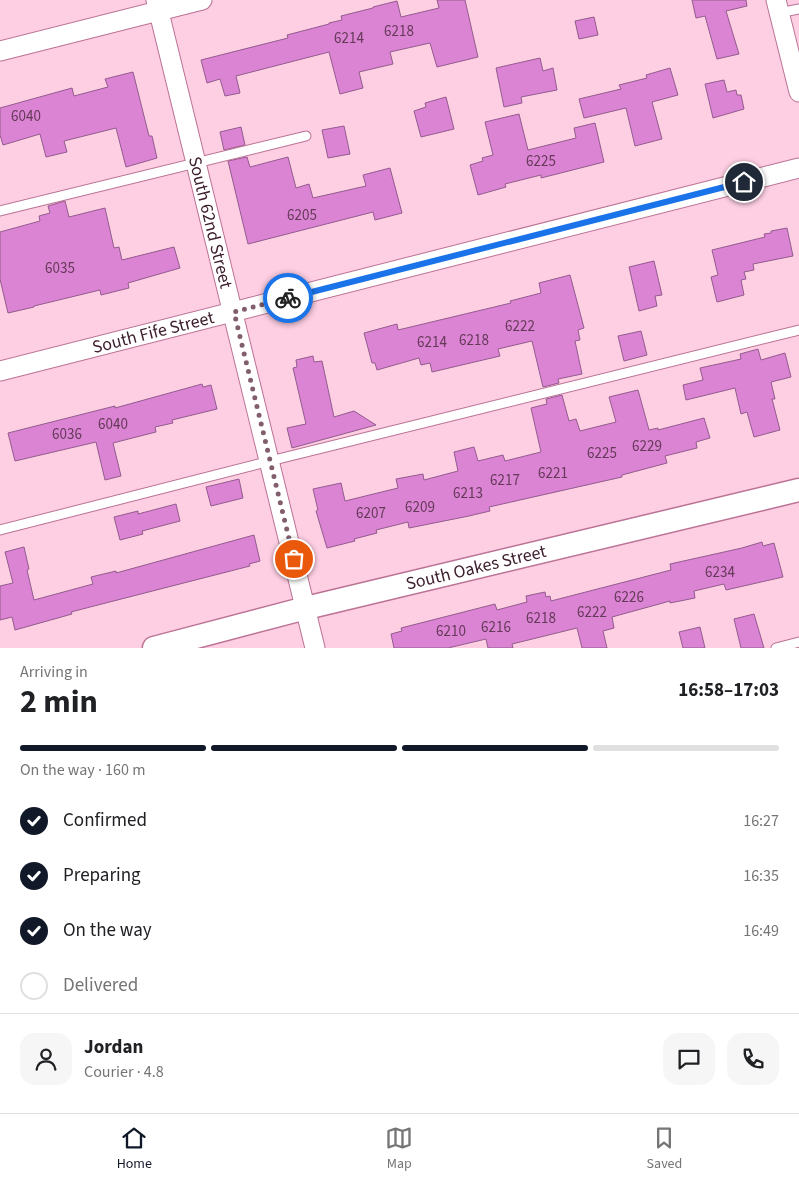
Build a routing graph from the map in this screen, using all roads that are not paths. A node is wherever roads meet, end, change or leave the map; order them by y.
1 (202, 0) edge
2 (158, 5) edge
3 (778, 6) edge
4 (799, 9) edge
5 (0, 51) edge
6 (799, 92) edge
7 (306, 136) dead end
8 (197, 163) junction
9 (799, 168) edge
10 (0, 210) edge
11 (234, 312) junction
12 (799, 330) edge
13 (0, 371) edge
14 (270, 462) junction
15 (799, 490) edge
16 (0, 530) edge
17 (306, 608) junction
18 (799, 642) edge
19 (154, 648) edge
20 (315, 648) edge
21 (776, 648) edge

1 - 2 street
2 - 5 street
2 - 8 street, South 62nd Street
3 - 4 lane
3 - 6 street
7 - 8 lane
8 - 10 lane
8 - 11 street, South 62nd Street
9 - 11 street, South Fife Street
11 - 13 street, South Fife Street
11 - 14 street, South 62nd Street
12 - 14 lane
14 - 16 lane
14 - 17 street, South 62nd Street
15 - 17 street, South Oakes Street
17 - 19 street, South Oakes Street
17 - 20 street, South 62nd Street
18 - 21 lane

